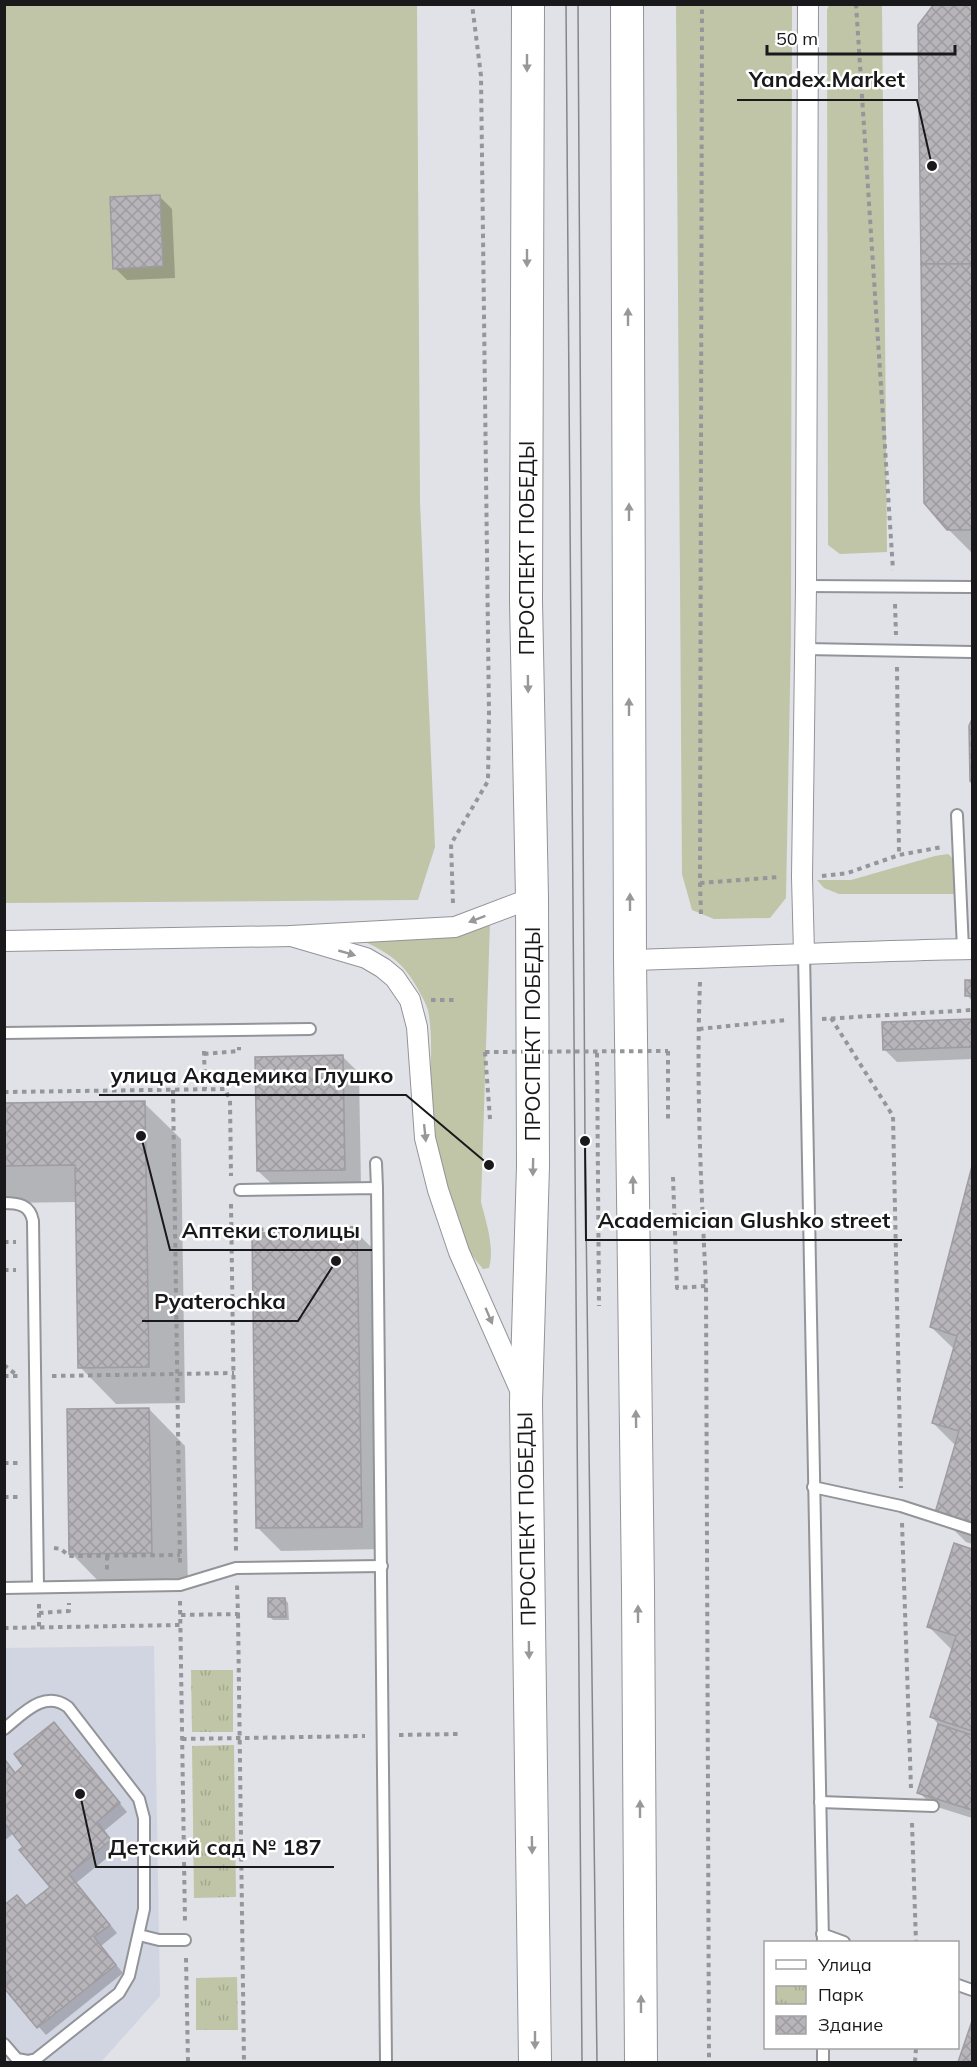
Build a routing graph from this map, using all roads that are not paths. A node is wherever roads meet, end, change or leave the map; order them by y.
1 (528, 4) edge
2 (627, 4) edge
3 (808, 4) edge
4 (806, 586) junction
5 (972, 587) edge
6 (805, 649) junction
7 (972, 652) edge
8 (957, 815) dead end
9 (532, 898) junction
10 (291, 936) junction
11 (4, 941) edge
12 (968, 949) edge
13 (804, 953) junction
14 (630, 960) junction
15 (310, 1029) dead end
16 (4, 1034) edge
17 (376, 1163) dead end
18 (377, 1188) junction
19 (240, 1190) dead end
20 (4, 1203) edge
21 (525, 1402) junction
22 (813, 1487) junction
23 (972, 1529) edge
24 (382, 1566) junction
25 (38, 1587) junction
26 (4, 1588) edge
27 (4, 1729) edge
28 (820, 1802) junction
29 (933, 1806) dead end
30 (138, 1935) junction
31 (822, 1938) edge
32 (186, 1940) dead end
33 (838, 1941) edge
34 (4, 2044) edge
35 (22, 2062) edge
36 (386, 2062) edge
37 (535, 2062) edge
38 (641, 2062) edge

1 -> 9 main road, ПРОСПЕКТ ПОБЕДЫ
14 -> 2 main road
3 - 4 street
4 - 5 lane
4 - 6 street
6 - 7 lane
6 - 13 street
8 - 12 lane
9 -> 10 street
9 -> 21 main road, ПРОСПЕКТ ПОБЕДЫ
10 - 11 street
10 -> 21 street
12 - 13 street
13 - 14 street
13 - 22 lane
38 -> 14 main road
15 - 16 lane
17 - 18 lane
18 - 19 lane
18 - 24 lane
20 - 25 lane
21 -> 37 main road, ПРОСПЕКТ ПОБЕДЫ
22 - 23 lane
22 - 28 lane
24 - 25 lane
24 - 36 lane
25 - 26 lane
27 - 30 lane
28 - 29 lane
28 - 31 lane
30 - 32 lane
30 - 35 lane
31 - 33 lane
34 - 35 lane

